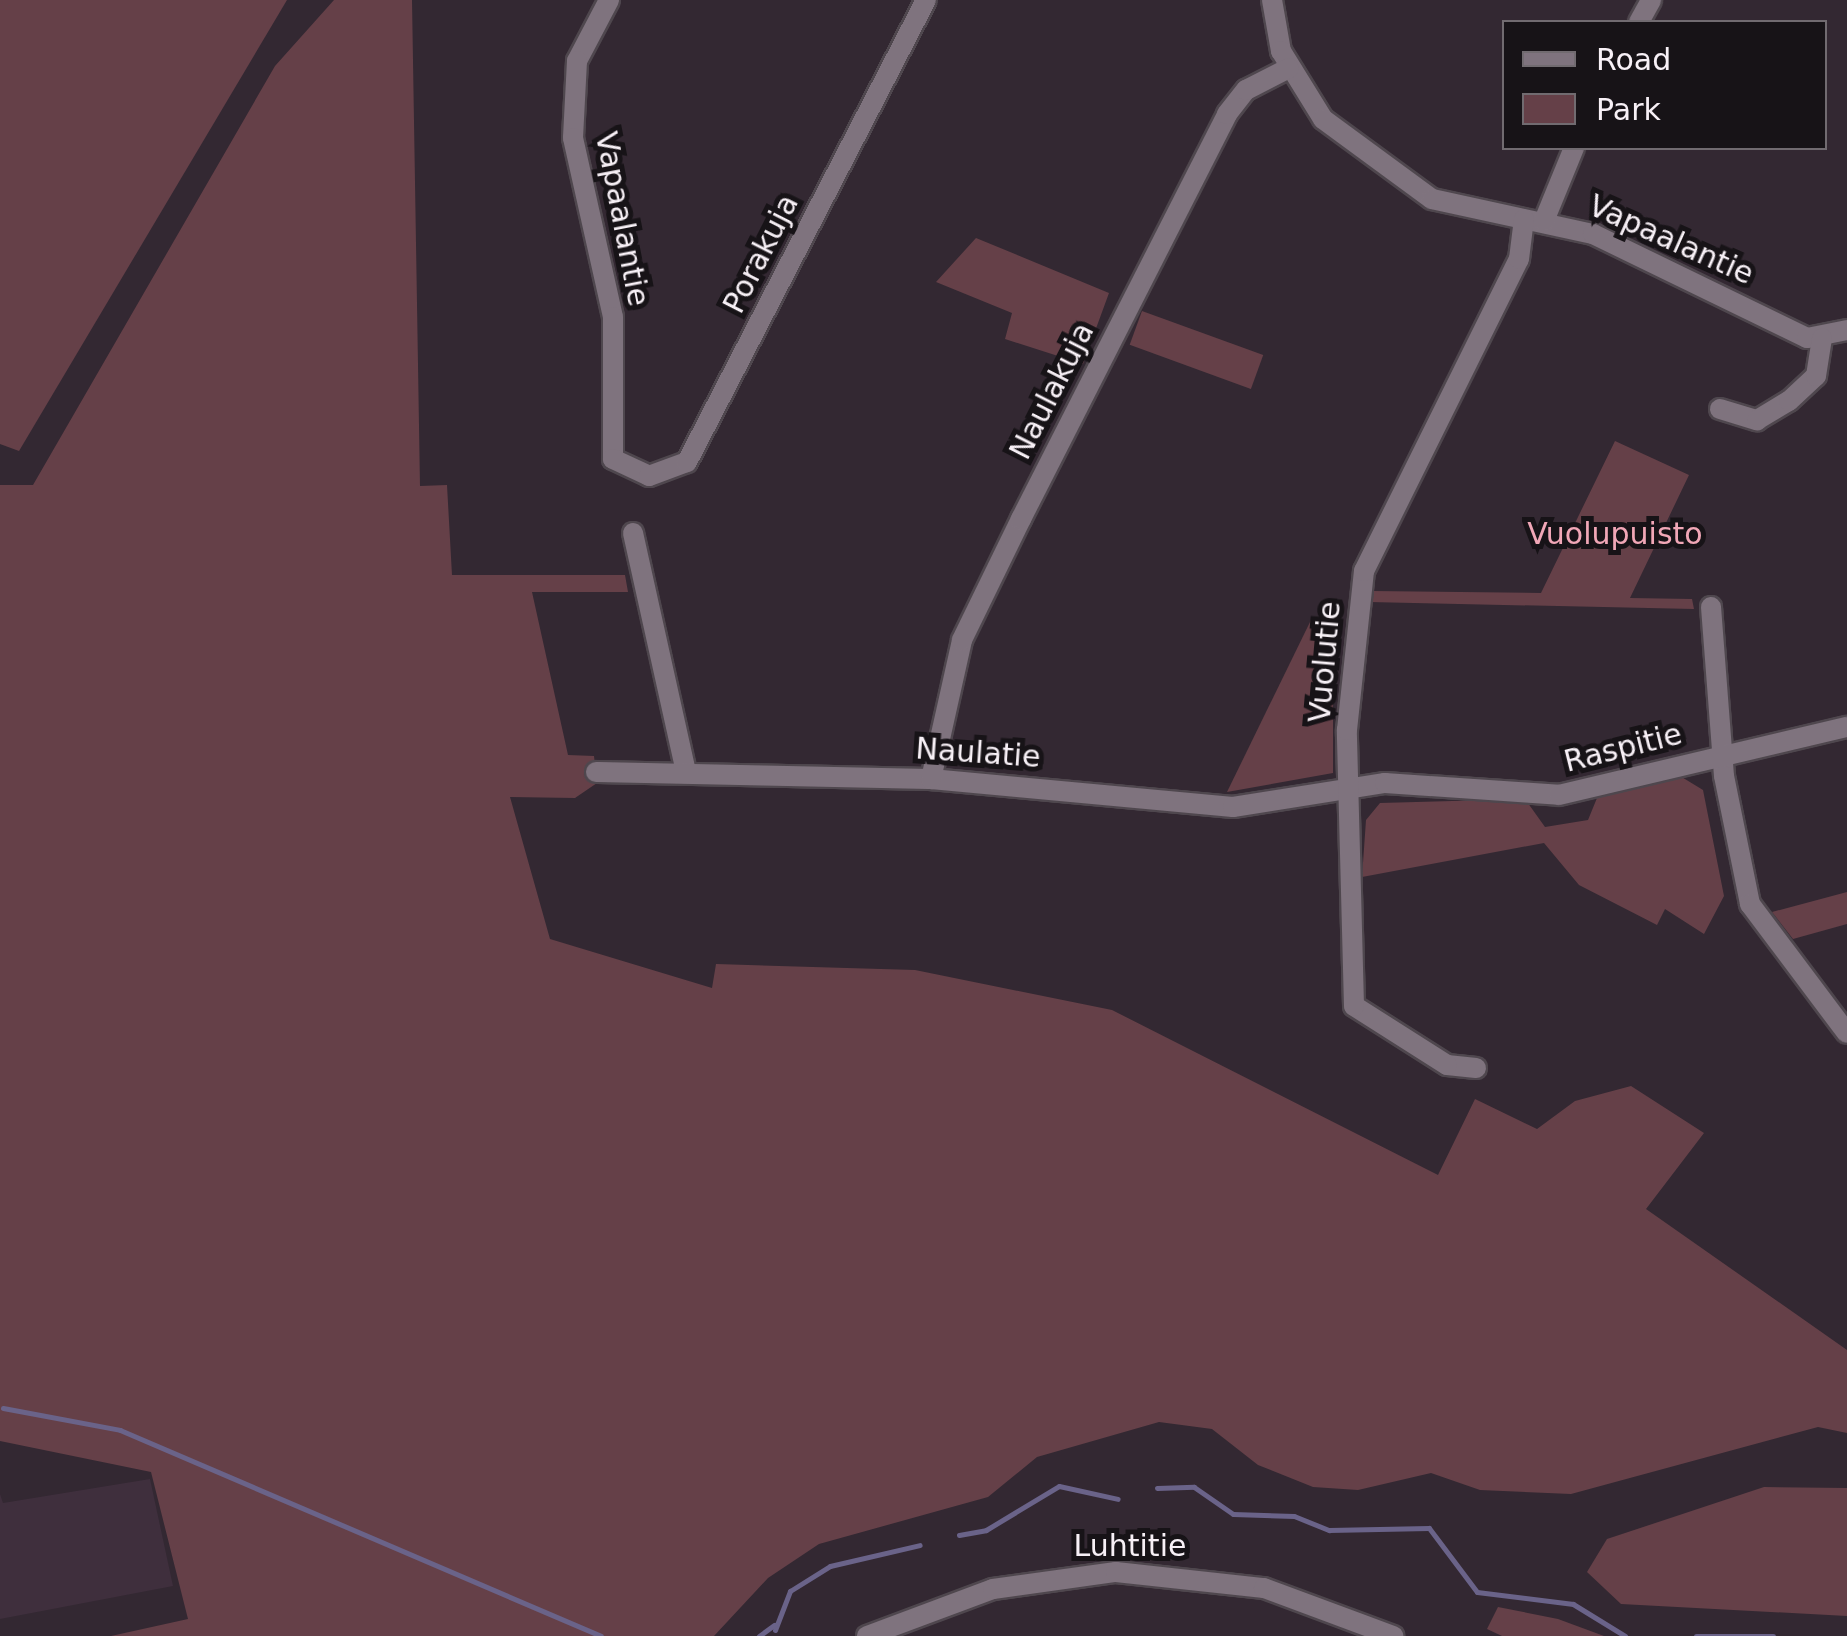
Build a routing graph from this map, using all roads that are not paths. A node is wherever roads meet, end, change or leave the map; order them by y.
1 (610, 0) edge
2 (926, 0) edge
3 (1272, 0) edge
4 (1289, 68) junction
5 (1573, 150) edge
6 (1534, 220) junction
7 (1847, 330) edge
8 (1822, 338) junction
9 (1720, 410) dead end
10 (614, 459) joint
11 (633, 533) dead end
12 (1711, 607) dead end
13 (1847, 727) edge
14 (1722, 754) junction
15 (596, 772) dead end
16 (686, 772) junction
17 (931, 779) junction
18 (1352, 784) junction
19 (1847, 1033) edge
20 (1476, 1068) dead end
21 (867, 1636) edge
22 (1393, 1636) edge

1 - 10 street, Vapaalantie
2 - 10 street, Porakuja
3 - 4 street, Vapaalantie
4 - 6 street, Vapaalantie
4 - 17 street, Naulakuja
5 - 6 street, Vuolutie
6 - 8 street, Vapaalantie
6 - 18 street, Vuolutie
7 - 8 street
8 - 9 street
11 - 16 street
12 - 14 street
13 - 14 street, Raspitie
14 - 18 street, Raspitie
14 - 19 street
15 - 16 street, Naulatie
16 - 17 street, Naulatie
17 - 18 street, Naulatie
18 - 20 street, Vuolutie
21 - 22 street, Luhtitie

